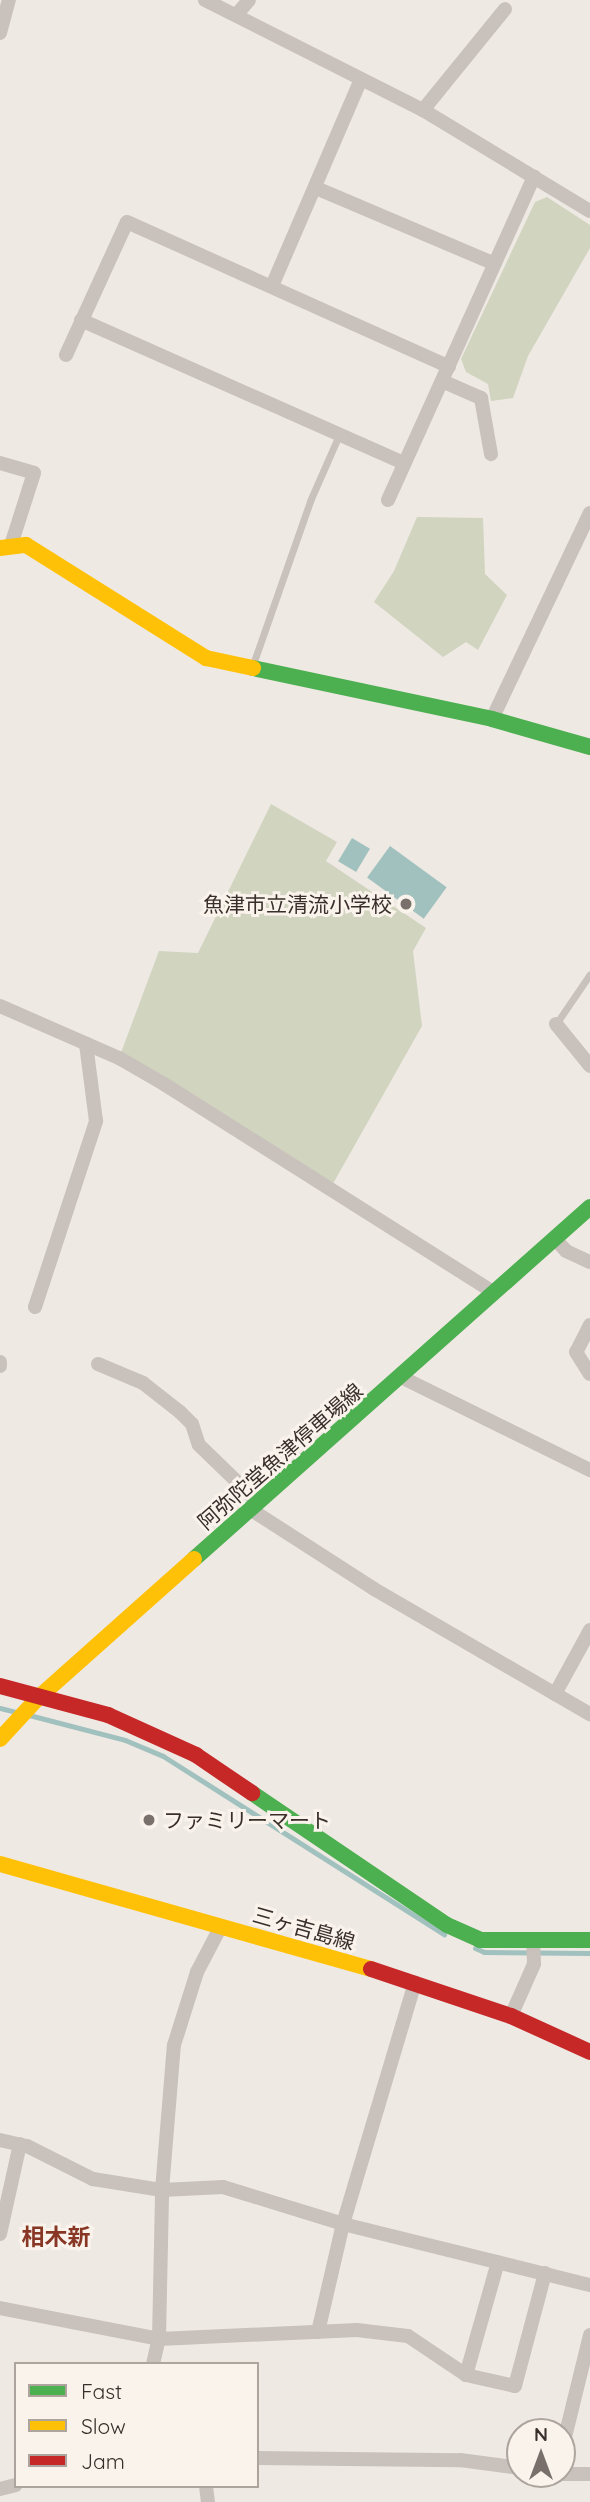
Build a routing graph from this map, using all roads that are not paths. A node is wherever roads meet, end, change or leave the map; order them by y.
1 (9, 0) edge
2 (205, 0) edge
3 (249, 0) edge
4 (505, 9) dead end
5 (237, 14) junction
6 (0, 33) edge
7 (361, 79) junction
8 (424, 110) junction
9 (534, 176) junction
10 (316, 188) junction
11 (590, 211) edge
12 (495, 264) junction
13 (272, 286) junction
14 (81, 320) junction
15 (66, 355) dead end
16 (449, 367) junction
17 (442, 381) junction
18 (339, 435) junction
19 (491, 454) dead end
20 (0, 463) edge
21 (403, 463) junction
22 (388, 500) dead end
23 (590, 513) edge
24 (6, 546) edge
25 (251, 669) junction
26 (492, 719) junction
27 (588, 744) edge
28 (590, 974) edge
29 (0, 1006) edge
30 (556, 1024) joint
31 (86, 1044) junction
32 (590, 1066) edge
33 (590, 1207) edge
34 (555, 1239) junction
35 (590, 1262) edge
36 (495, 1293) junction
37 (35, 1307) dead end
38 (590, 1325) edge
39 (98, 1364) dead end
40 (590, 1374) edge
41 (401, 1377) junction
42 (590, 1470) edge
43 (254, 1506) junction
44 (590, 1630) edge
45 (0, 1686) edge
46 (555, 1694) junction
47 (38, 1698) junction
48 (590, 1714) edge
49 (0, 1738) edge
50 (0, 1864) edge
51 (221, 1926) junction
52 (590, 1940) edge
53 (533, 1941) junction
54 (415, 1982) junction
55 (512, 2016) junction
56 (590, 2052) edge
57 (0, 2140) edge
58 (20, 2144) junction
59 (162, 2190) junction
60 (343, 2224) junction
61 (0, 2234) edge
62 (498, 2262) junction
63 (545, 2273) junction
64 (590, 2285) edge
65 (0, 2308) edge
66 (318, 2332) junction
67 (590, 2335) edge
68 (159, 2339) junction
69 (153, 2362) edge
70 (466, 2375) junction
71 (570, 2418) edge
72 (259, 2458) edge
73 (506, 2466) edge

1 - 6 street
2 - 5 street
3 - 5 street
4 - 8 street
5 - 7 street
7 - 8 street
7 - 10 street
8 - 9 street
9 - 11 street
9 - 12 street
10 - 12 street
10 - 13 street
12 - 16 street
13 - 14 street
13 - 16 street
14 - 15 street
14 - 18 street
16 - 17 street
17 - 19 street
17 - 21 street
18 - 21 street
18 - 25 lane
20 - 24 street
21 - 22 street
23 - 26 street
24 - 25 main road
25 - 26 main road
26 - 27 main road
28 - 30 lane
29 - 31 street
30 - 32 street
31 - 36 street
31 - 37 street
33 - 34 main road, 阿弥陀堂魚津停車場線
34 - 35 street
34 - 36 main road, 阿弥陀堂魚津停車場線
36 - 41 main road, 阿弥陀堂魚津停車場線
38 - 40 street
39 - 43 street
41 - 42 street
41 - 43 main road, 阿弥陀堂魚津停車場線
43 - 46 street
43 - 47 main road, 阿弥陀堂魚津停車場線
44 - 46 street
45 - 47 main road
46 - 48 street
47 - 49 main road, 阿弥陀堂魚津停車場線
47 - 53 main road
50 - 51 main road, 三ヶ吉島線
51 - 54 main road, 三ヶ吉島線
51 - 59 street
52 - 53 main road
53 - 55 street
54 - 55 main road, 三ヶ吉島線
54 - 60 street
55 - 56 main road, 三ヶ吉島線
57 - 58 street
58 - 59 street
58 - 61 street
59 - 60 street
59 - 68 street
60 - 62 street
60 - 66 street
62 - 63 street
62 - 70 street
63 - 64 street
63 - 70 street
65 - 68 street
66 - 68 street
66 - 70 street
67 - 71 street
68 - 69 street
72 - 73 street

